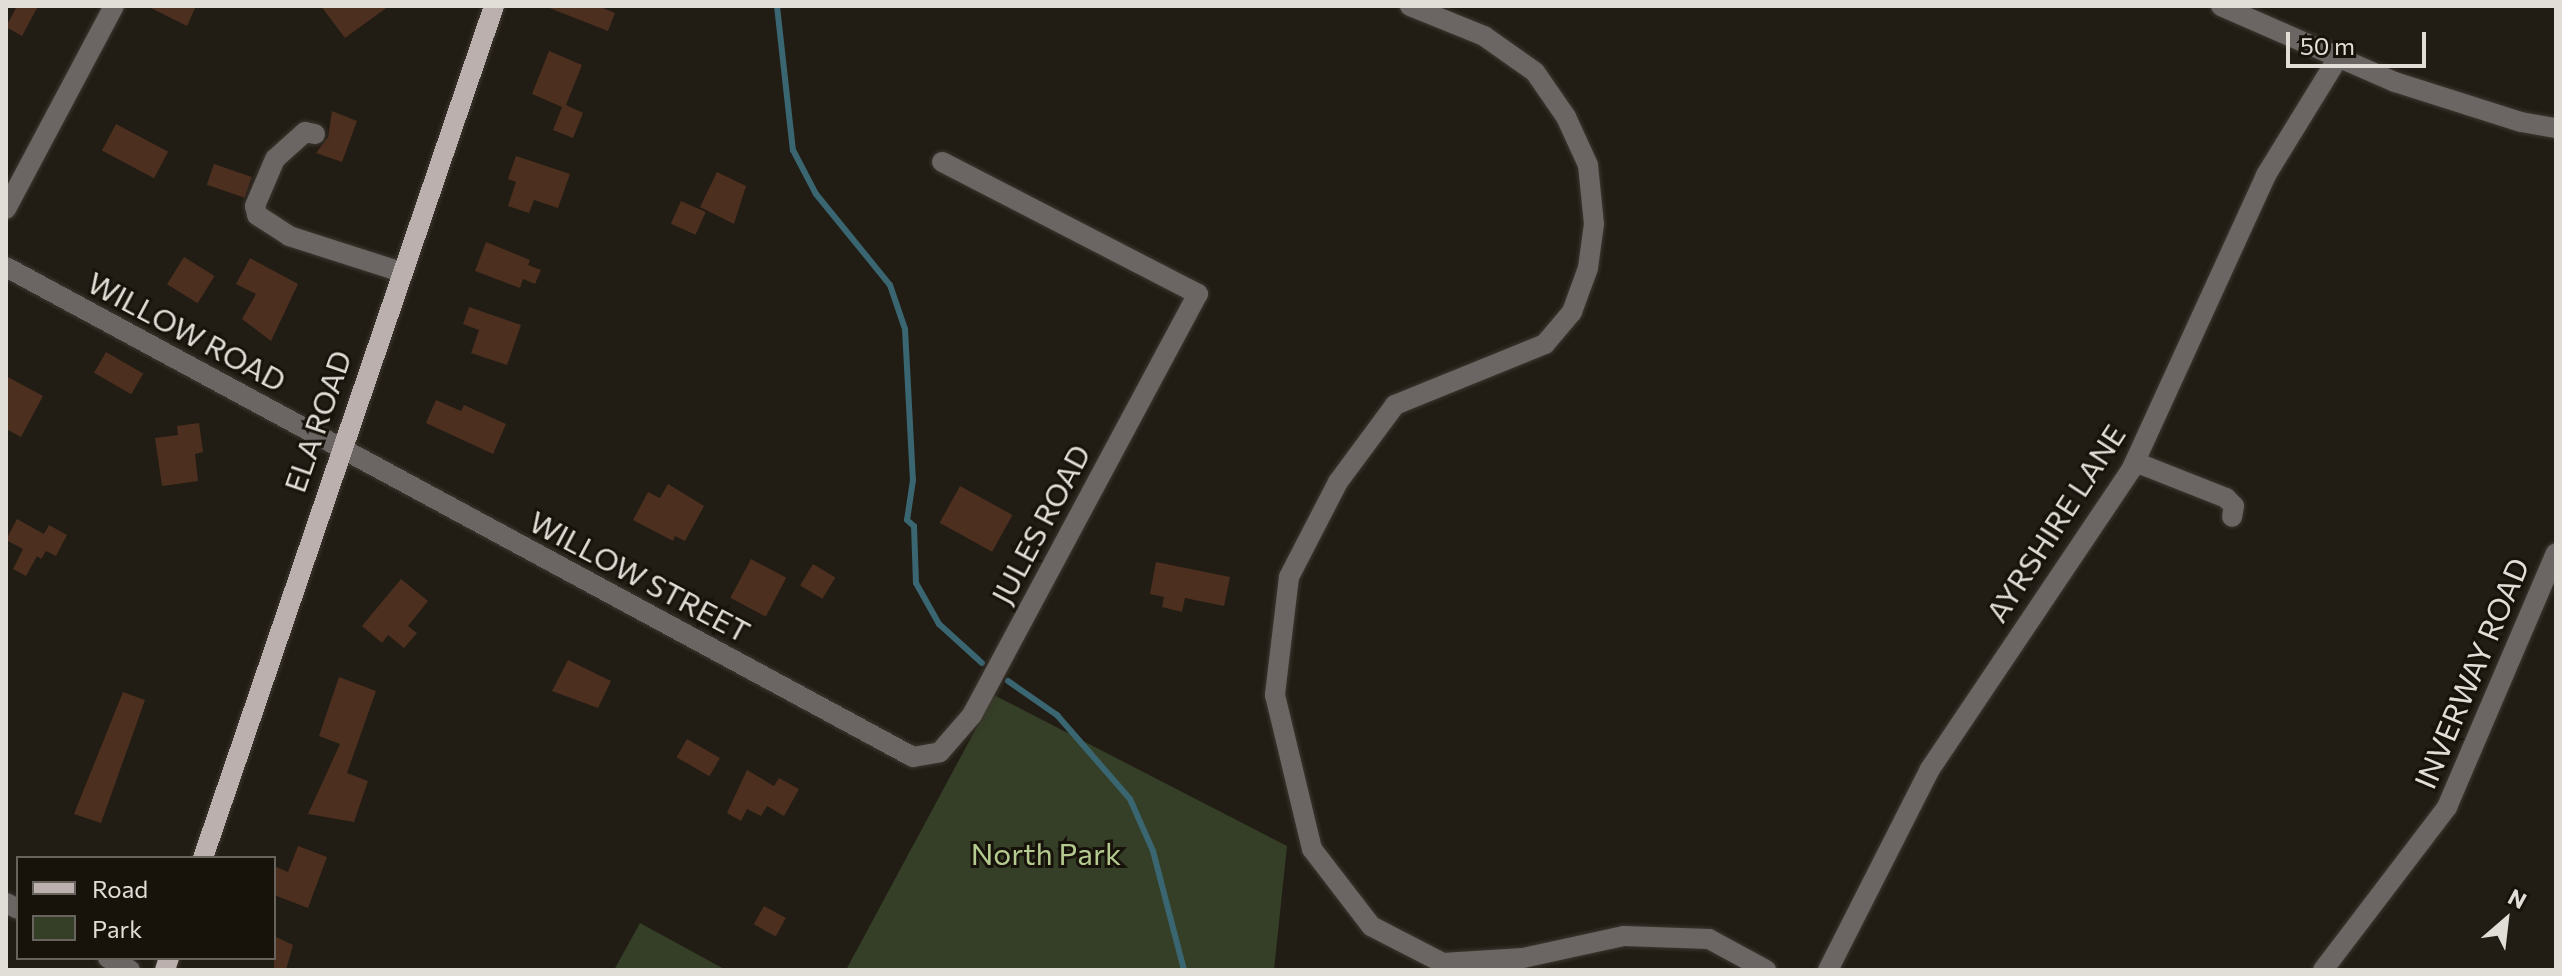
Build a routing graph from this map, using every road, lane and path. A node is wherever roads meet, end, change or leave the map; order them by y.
1 (114, 6) edge
2 (494, 6) edge
3 (1410, 6) edge
4 (2221, 6) edge
5 (2338, 58) junction
6 (2556, 128) edge
7 (315, 134) dead end
8 (942, 162) dead end
9 (6, 209) edge
10 (6, 267) edge
11 (401, 272) junction
12 (339, 448) junction
13 (2135, 462) junction
14 (2232, 517) dead end
15 (2556, 553) edge
16 (913, 757) joint
17 (204, 856) edge
18 (112, 960) edge
19 (130, 970) edge
20 (1766, 970) edge
21 (1828, 970) edge
22 (2323, 970) edge

1 - 9 street
2 - 11 main road, ELA ROAD
3 - 20 street
4 - 5 street
5 - 6 street
5 - 13 street, AYRSHIRE LANE
7 - 11 street
8 - 16 street, JULES ROAD
10 - 12 street, WILLOW ROAD
11 - 12 main road, ELA ROAD
12 - 16 street, WILLOW STREET
12 - 17 main road, ELA ROAD
13 - 14 street
13 - 21 street, AYRSHIRE LANE
15 - 22 street, INVERWAY ROAD
18 - 19 street

